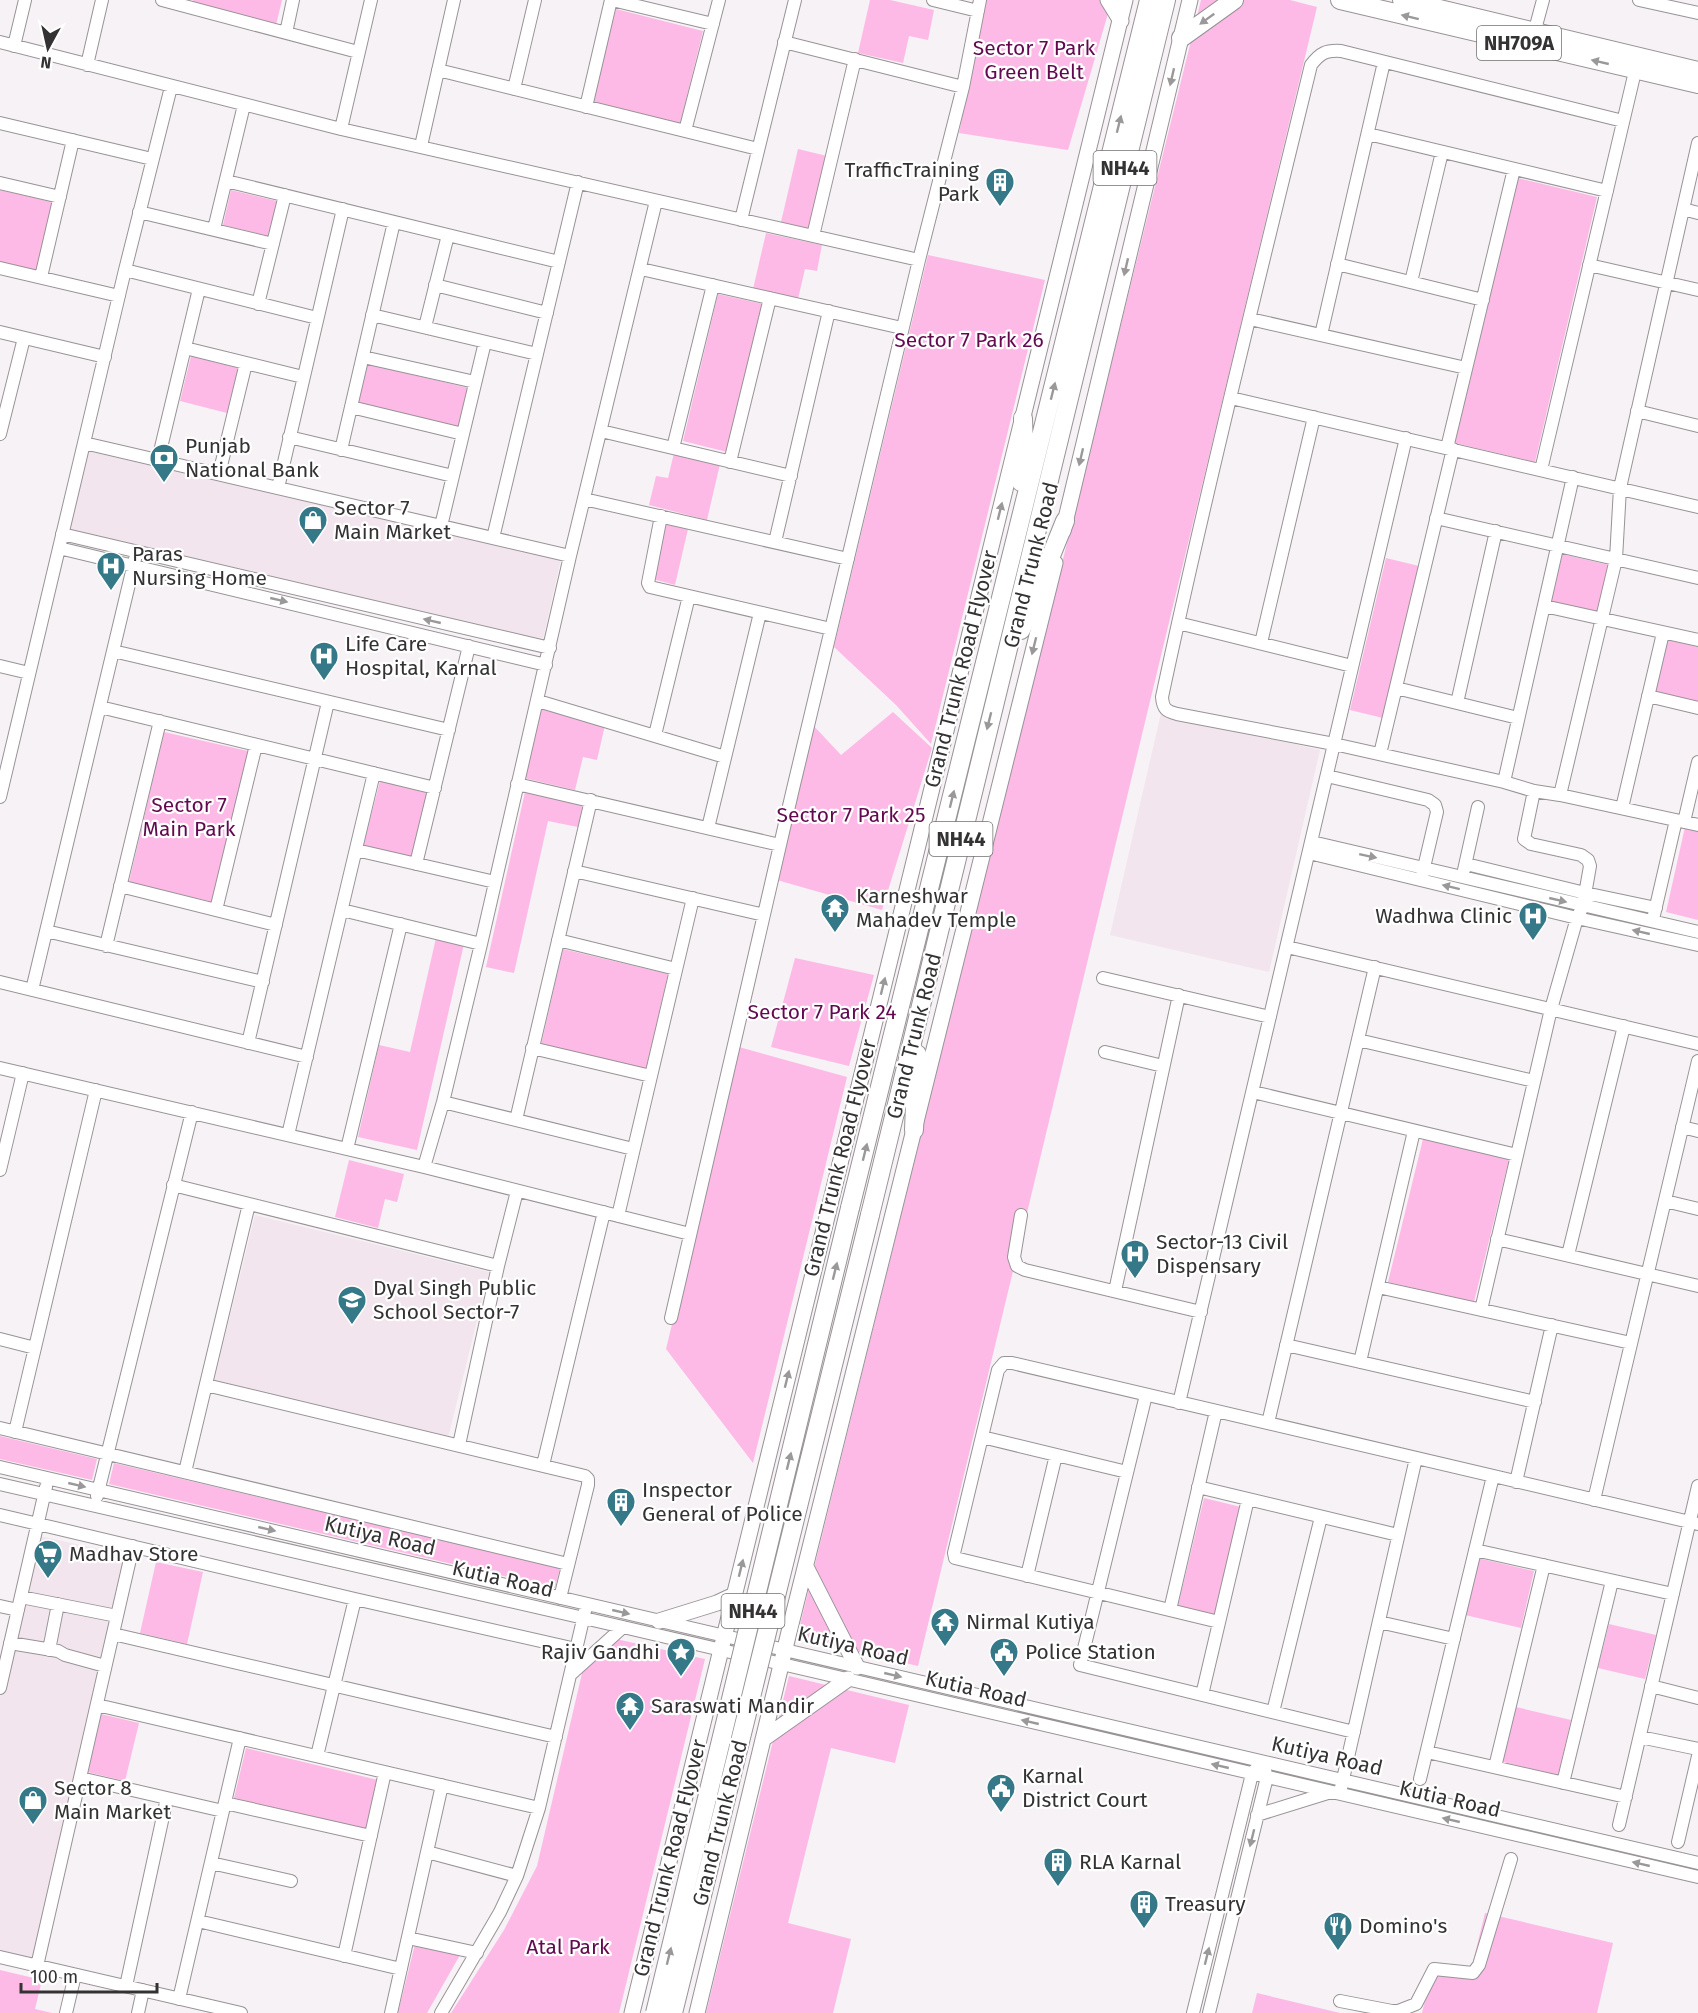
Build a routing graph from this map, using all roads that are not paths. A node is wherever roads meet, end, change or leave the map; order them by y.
1 (25, 0) edge
2 (102, 0) edge
3 (162, 0) edge
4 (293, 0) edge
5 (371, 0) edge
6 (454, 0) edge
7 (535, 0) edge
8 (611, 0) edge
9 (719, 0) edge
10 (795, 0) edge
11 (933, 0) edge
12 (1108, 0) edge
13 (1125, 0) edge
14 (1149, 0) edge
15 (1166, 0) edge
16 (1190, 0) edge
17 (1234, 0) edge
18 (1340, 0) edge
19 (1402, 0) edge
20 (1543, 0) edge
21 (1639, 0) edge
22 (979, 5) edge
23 (1698, 13) edge
24 (1121, 21) junction
25 (713, 24) junction
26 (286, 33) junction
27 (1181, 38) junction
28 (1533, 39) junction
29 (0, 42) edge
30 (784, 42) junction
31 (14, 45) junction
32 (358, 52) junction
33 (855, 59) junction
34 (1384, 62) junction
35 (1637, 63) junction
36 (87, 65) junction
37 (438, 70) junction
38 (1698, 71) edge
39 (1698, 84) edge
40 (171, 87) junction
41 (963, 87) junction
42 (514, 89) junction
43 (244, 105) junction
44 (586, 107) junction
45 (1623, 121) junction
46 (0, 123) edge
47 (341, 129) junction
48 (685, 131) junction
49 (1368, 134) junction
50 (73, 140) junction
51 (1698, 143) edge
52 (421, 146) junction
53 (758, 149) junction
54 (1442, 152) junction
55 (152, 159) junction
56 (1514, 169) junction
57 (226, 181) junction
58 (578, 182) junction
59 (0, 183) edge
60 (1607, 191) junction
61 (285, 195) junction
62 (60, 197) junction
63 (656, 201) junction
64 (342, 209) junction
65 (1683, 209) junction
66 (139, 212) junction
67 (1698, 213) edge
68 (741, 220) junction
69 (394, 222) junction
70 (214, 229) junction
71 (448, 235) junction
72 (813, 236) junction
73 (273, 244) junction
74 (919, 260) junction
75 (559, 262) junction
76 (1337, 264) junction
77 (1589, 265) junction
78 (0, 268) edge
79 (641, 269) junction
80 (125, 270) junction
81 (41, 278) junction
82 (1411, 282) junction
83 (1666, 283) junction
84 (435, 285) junction
85 (713, 285) junction
86 (200, 289) junction
87 (1698, 290) edge
88 (118, 296) junction
89 (770, 298) junction
90 (1483, 300) junction
91 (258, 304) junction
92 (829, 311) junction
93 (547, 313) junction
94 (372, 315) junction
95 (317, 318) junction
96 (1250, 319) junction
97 (425, 327) junction
98 (903, 328) junction
99 (0, 332) edge
100 (1321, 335) junction
101 (24, 338) junction
102 (485, 342) junction
103 (185, 348) junction
104 (537, 354) junction
105 (105, 357) junction
106 (363, 357) junction
107 (246, 363) junction
108 (1466, 368) junction
109 (303, 377) junction
110 (475, 382) junction
111 (1231, 398) junction
112 (351, 406) junction
113 (1637, 411) junction
114 (1314, 417) junction
115 (1023, 418) junction
116 (1698, 426) edge
117 (601, 431) junction
118 (0, 434) edge
119 (463, 434) junction
120 (289, 437) junction
121 (1406, 438) junction
122 (84, 443) junction
123 (673, 448) junction
124 (1450, 448) junction
125 (341, 450) junction
126 (158, 460) junction
127 (730, 462) junction
128 (1541, 470) junction
129 (219, 474) junction
130 (453, 476) junction
131 (791, 476) junction
132 (1573, 477) junction
133 (278, 488) junction
134 (1620, 488) junction
135 (584, 499) junction
136 (1698, 507) edge
137 (661, 516) junction
138 (1436, 518) junction
139 (1065, 521) junction
140 (441, 526) junction
141 (1496, 531) junction
142 (62, 534) junction
143 (493, 538) junction
144 (775, 542) junction
145 (1558, 546) junction
146 (59, 548) junction
147 (137, 552) junction
148 (570, 556) junction
149 (848, 559) junction
150 (1616, 559) junction
151 (133, 566) junction
152 (1009, 570) junction
153 (1698, 578) edge
154 (253, 579) junction
155 (249, 593) junction
156 (689, 596) junction
157 (1544, 606) junction
158 (382, 609) junction
159 (760, 613) junction
160 (1602, 619) junction
161 (1178, 623) junction
162 (379, 624) junction
163 (831, 629) junction
164 (1663, 633) junction
165 (1698, 640) edge
166 (1261, 644) junction
167 (469, 646) junction
168 (550, 648) junction
169 (113, 651) junction
170 (1003, 664) junction
171 (546, 665) junction
172 (0, 666) edge
173 (1352, 666) junction
174 (29, 673) junction
175 (1396, 688) junction
176 (1648, 696) junction
177 (538, 700) junction
178 (328, 702) junction
179 (1457, 703) junction
180 (100, 706) junction
181 (1698, 708) edge
182 (1518, 718) junction
183 (160, 721) junction
184 (449, 730) junction
185 (655, 735) junction
186 (0, 739) edge
187 (13, 742) junction
188 (1334, 744) junction
189 (256, 745) junction
190 (1380, 754) junction
191 (725, 757) junction
192 (315, 759) junction
193 (1698, 762) edge
194 (374, 773) junction
195 (1327, 776) junction
196 (1503, 782) junction
197 (518, 784) junction
198 (435, 788) junction
199 (1534, 791) junction
200 (1560, 795) junction
201 (0, 797) edge
202 (591, 800) junction
203 (1478, 807) dead end
204 (1622, 808) junction
205 (1680, 821) junction
206 (1698, 825) edge
207 (708, 828) junction
208 (780, 845) junction
209 (1310, 848) junction
210 (356, 850) junction
211 (416, 864) junction
212 (1466, 864) junction
213 (574, 871) junction
214 (1423, 874) junction
215 (1463, 877) junction
216 (495, 882) junction
217 (120, 886) junction
218 (693, 898) junction
219 (1584, 899) junction
220 (1656, 908) junction
221 (216, 910) junction
222 (342, 910) junction
223 (764, 915) junction
224 (1577, 918) junction
225 (1653, 922) junction
226 (401, 924) junction
227 (276, 925) junction
228 (46, 931) junction
229 (1698, 932) edge
230 (558, 940) junction
231 (481, 944) junction
232 (1698, 945) edge
233 (106, 946) junction
234 (1287, 946) junction
235 (1376, 968) junction
236 (676, 969) junction
237 (1103, 978) dead end
238 (0, 982) edge
239 (262, 982) junction
240 (32, 990) junction
241 (1179, 995) junction
242 (1551, 1009) junction
243 (919, 1013) junction
244 (1270, 1017) junction
245 (1624, 1026) junction
246 (1358, 1040) junction
247 (248, 1042) junction
248 (1698, 1044) edge
249 (532, 1048) junction
250 (1105, 1052) dead end
251 (307, 1057) junction
252 (1698, 1061) edge
253 (1163, 1066) junction
254 (0, 1068) edge
255 (23, 1073) junction
256 (651, 1076) junction
257 (1534, 1082) junction
258 (96, 1090) junction
259 (1253, 1092) junction
260 (443, 1102) junction
261 (192, 1112) junction
262 (1341, 1113) junction
263 (516, 1120) junction
264 (1682, 1127) junction
265 (914, 1130) junction
266 (1414, 1131) junction
267 (1698, 1131) edge
268 (288, 1135) junction
269 (2, 1148) edge
270 (347, 1149) junction
271 (633, 1149) junction
272 (1517, 1155) junction
273 (424, 1167) junction
274 (0, 1170) edge
275 (173, 1185) junction
276 (517, 1191) junction
277 (1665, 1201) junction
278 (249, 1204) junction
279 (1698, 1209) edge
280 (604, 1212) junction
281 (1021, 1215) dead end
282 (618, 1216) junction
283 (690, 1234) junction
284 (1497, 1239) junction
285 (1568, 1255) junction
286 (498, 1266) junction
287 (1647, 1274) junction
288 (1698, 1286) edge
289 (1378, 1287) junction
290 (1115, 1291) junction
291 (1481, 1310) junction
292 (1201, 1312) junction
293 (670, 1318) dead end
294 (1552, 1325) junction
295 (0, 1339) edge
296 (1631, 1343) junction
297 (1286, 1345) junction
298 (35, 1348) junction
299 (1360, 1362) junction
300 (206, 1385) junction
301 (1146, 1395) junction
302 (1535, 1402) junction
303 (1179, 1403) junction
304 (1216, 1411) junction
305 (1268, 1424) junction
306 (0, 1428) edge
307 (15, 1432) junction
308 (982, 1437) junction
309 (459, 1445) junction
310 (107, 1453) junction
311 (1056, 1455) junction
312 (1416, 1458) junction
313 (543, 1466) junction
314 (0, 1467) edge
315 (185, 1472) junction
316 (1127, 1472) junction
317 (1493, 1476) junction
318 (48, 1478) junction
319 (1516, 1482) junction
320 (0, 1484) edge
321 (1698, 1486) edge
322 (1198, 1487) junction
323 (99, 1490) junction
324 (44, 1494) junction
325 (1248, 1499) junction
326 (1594, 1500) junction
327 (95, 1506) junction
328 (0, 1515) edge
329 (1321, 1516) junction
330 (37, 1523) junction
331 (1694, 1523) edge
332 (1398, 1535) junction
333 (133, 1546) junction
334 (1475, 1550) junction
335 (568, 1564) junction
336 (1544, 1565) junction
337 (806, 1567) junction
338 (1026, 1576) junction
339 (1612, 1581) junction
340 (1097, 1593) junction
341 (1673, 1594) junction
342 (734, 1595) junction
343 (21, 1597) junction
344 (560, 1598) junction
345 (356, 1599) junction
346 (58, 1604) junction
347 (586, 1604) junction
348 (0, 1606) edge
349 (18, 1610) junction
350 (1170, 1610) junction
351 (117, 1616) junction
352 (583, 1618) junction
353 (664, 1622) junction
354 (1219, 1622) junction
355 (1379, 1622) junction
356 (623, 1627) junction
357 (113, 1634) junction
358 (667, 1637) junction
359 (1454, 1639) junction
360 (10, 1643) junction
361 (722, 1643) junction
362 (576, 1649) junction
363 (49, 1650) junction
364 (783, 1657) junction
365 (822, 1659) junction
366 (105, 1666) junction
367 (819, 1673) junction
368 (853, 1673) junction
369 (570, 1675) junction
370 (920, 1681) junction
371 (333, 1685) junction
372 (1651, 1686) junction
373 (0, 1688) edge
374 (916, 1695) junction
375 (1202, 1695) junction
376 (1698, 1698) edge
377 (97, 1705) junction
378 (1273, 1712) junction
379 (1354, 1732) junction
380 (556, 1737) junction
381 (1640, 1737) junction
382 (240, 1738) junction
383 (764, 1738) junction
384 (1698, 1749) edge
385 (1427, 1752) junction
386 (317, 1756) junction
387 (1698, 1756) edge
388 (1262, 1761) junction
389 (1495, 1767) junction
390 (385, 1772) junction
391 (1252, 1773) junction
392 (1267, 1777) junction
393 (80, 1778) junction
394 (1420, 1779) dead end
395 (1343, 1780) junction
396 (1563, 1783) junction
397 (442, 1785) junction
398 (1336, 1793) junction
399 (1626, 1797) junction
400 (167, 1798) junction
401 (224, 1807) junction
402 (539, 1808) junction
403 (1685, 1813) junction
404 (1257, 1815) junction
405 (1698, 1816) edge
406 (1619, 1825) dead end
407 (371, 1836) junction
408 (1678, 1842) dead end
409 (427, 1852) junction
410 (1511, 1859) dead end
411 (211, 1863) junction
412 (1698, 1863) edge
413 (517, 1876) junction
414 (1698, 1877) edge
415 (291, 1881) dead end
416 (1225, 1884) junction
417 (1239, 1888) junction
418 (198, 1921) junction
419 (408, 1938) junction
420 (477, 1953) junction
421 (344, 1956) junction
422 (0, 1958) edge
423 (38, 1966) junction
424 (401, 1969) junction
425 (75, 1975) junction
426 (126, 1986) junction
427 (143, 1990) junction
428 (179, 1999) junction
429 (1340, 2001) dead end
430 (213, 2010) edge
431 (66, 2013) edge
432 (138, 2013) edge
433 (241, 2013) edge
434 (391, 2013) edge
435 (441, 2013) edge
436 (632, 2013) edge
437 (655, 2013) edge
438 (673, 2013) edge
439 (697, 2013) edge
440 (1193, 2013) edge
441 (1209, 2013) edge

1 - 31 street
2 - 36 street
3 - 26 street
4 - 26 street
5 - 32 street
6 - 37 street
7 - 42 street
8 - 25 street
8 - 44 street
9 - 25 street
10 - 30 street
11 - 22 street
12 - 24 main road
13 - 24 main road, Grand Trunk Road
152 -> 14 highway, Grand Trunk Road Flyover / NH44
15 - 170 highway, Grand Trunk Road Flyover / NH44
16 - 27 main road, Grand Trunk Road
17 -> 27 highway
28 -> 18 highway, NH709A
19 - 28 highway, NH709A
20 - 28 street
21 - 23 street
22 - 41 street
24 - 115 main road, Grand Trunk Road
25 - 48 street
26 - 32 street
27 -> 139 main road, Grand Trunk Road
28 - 35 highway, NH709A
29 - 31 street
30 - 33 street
30 - 53 street
31 - 36 street
32 - 47 street
33 - 41 street
33 - 72 street
34 - 45 street
34 - 49 street
34 - 96 street
35 - 38 highway, NH709A
35 - 39 highway, NH709A
35 - 45 street
36 - 40 street
37 - 42 street
37 - 52 street
40 - 43 street
40 - 55 street
41 - 74 street
42 - 44 street
43 - 47 street
43 - 57 street
44 - 48 street
45 - 60 street
46 - 50 street
47 - 52 street
48 - 53 street
49 - 54 street
49 - 76 street
50 - 55 street
50 - 62 street
51 - 65 street
52 - 58 street
53 - 68 street
54 - 56 street
54 - 82 street
55 - 66 street
56 - 60 street
56 - 90 street
57 - 61 street
57 - 70 street
58 - 63 street
58 - 75 street
59 - 62 street
60 - 77 street
61 - 64 street
61 - 73 street
62 - 81 street
63 - 68 street
63 - 79 street
64 - 69 street
64 - 95 street
65 - 67 street
65 - 83 street
66 - 70 street
66 - 80 street
68 - 72 street
69 - 71 street
69 - 94 street
70 - 73 street
71 - 75 street
71 - 84 street
72 - 74 street
73 - 91 street
74 - 98 street
75 - 93 street
76 - 82 street
76 - 100 street
77 - 83 street
77 - 128 street
78 - 81 street
79 - 85 street
79 - 117 street
80 - 86 street
80 - 88 street
81 - 88 street
82 - 90 street
83 - 87 street
83 - 113 street
84 - 93 street
84 - 97 street
85 - 89 street
85 - 123 street
86 - 91 street
86 - 103 street
88 - 105 street
89 - 92 street
89 - 127 street
90 - 108 street
91 - 95 street
92 - 98 street
92 - 131 street
93 - 104 street
94 - 97 street
94 - 106 street
95 - 109 street
96 - 100 street
96 - 111 street
97 - 102 street
98 - 149 street
99 - 101 street
100 - 108 street
101 - 105 street
101 - 118 street
102 - 104 street
102 - 110 street
103 - 107 street
103 - 126 street
104 - 143 street
105 - 122 street
106 - 110 street
106 - 112 street
107 - 109 street
107 - 129 street
108 - 124 street
109 - 120 street
110 - 119 street
111 - 114 street
111 - 161 street
112 - 119 street
112 - 125 street
113 - 116 street
113 - 134 street
114 - 121 street
114 - 166 street
115 - 152 highway
342 -> 115 main road, Grand Trunk Road
117 - 123 street
117 - 135 street
119 - 130 street
120 - 125 street
120 - 133 street
121 - 124 street
121 - 173 street
122 - 126 street
122 - 142 street
123 - 127 street
124 - 128 street
124 - 138 street
125 - 130 street
126 - 129 street
127 - 131 street
128 - 132 street
129 - 133 street
130 - 140 street
131 - 144 street
132 - 134 street
132 - 145 street
133 - 140 street
134 - 136 street
134 - 150 street
135 - 137 street
135 - 148 street
137 - 144 street
137 - 156 street
138 - 141 street
138 - 175 street
139 - 170 highway
139 -> 265 main road, Grand Trunk Road
140 - 143 street
141 - 145 street
141 - 179 street
142 - 146 street
142 - 147 street
143 - 148 street
144 - 149 street
145 - 150 street
145 - 157 street
146 - 151 street
146 - 174 street
147 - 151 street
147 - 154 street
148 - 168 street
149 - 163 street
150 - 153 street
150 - 160 street
151 - 155 street
151 - 169 street
437 -> 152 highway, Grand Trunk Road Flyover / NH44, bridge
154 - 155 street
154 - 158 street
155 -> 162 street
156 - 159 street
156 - 185 street
157 - 160 street
157 - 182 street
158 - 162 street
168 -> 158 street
159 - 163 street
159 - 191 street
160 - 164 street
160 - 200 street
161 - 166 street
161 - 188 street
162 - 167 street
163 - 208 street
164 - 165 street
164 - 176 street
166 - 173 street
167 - 171 street
167 - 184 street
168 - 171 street
169 - 178 street
169 - 180 street
170 -> 243 highway, Grand Trunk Road / NH44
171 - 177 street
172 - 174 street
173 - 188 street
174 - 187 street
175 - 179 street
175 - 190 street
176 - 181 street
176 - 204 street
177 - 185 street
177 - 197 street
178 - 184 street
178 - 192 street
179 - 182 street
180 - 183 street
180 - 228 street
182 - 196 street
183 - 189 street
183 - 217 street
184 - 198 street
185 - 191 street
186 - 187 street
187 - 201 street
188 - 190 street
188 - 195 street
189 - 192 street
189 - 221 street
190 - 196 street
191 - 207 street
192 - 194 street
192 - 227 street
193 - 205 street
194 - 198 street
194 - 210 street
195 - 209 street
195 - 214 street
196 - 199 street
197 - 202 street
197 - 216 street
198 - 211 street
199 - 200 street
199 - 219 street
200 - 204 street
202 - 207 street
202 - 213 street
203 - 212 street
204 - 205 street
205 - 206 street
205 - 220 street
207 - 208 street
208 - 223 street
209 - 214 street
209 - 234 street
210 - 211 street
210 - 222 street
211 - 216 street
212 - 215 street
212 - 219 street
213 - 218 street
213 - 230 street
214 - 215 street
224 -> 214 street
215 -> 219 street
216 - 231 street
217 - 221 street
217 - 233 street
218 - 223 street
218 - 236 street
219 - 220 street
219 - 224 street
219 - 225 street
220 - 225 street
221 - 227 street
222 - 226 street
222 - 251 street
223 - 283 street
232 -> 224 street
224 - 242 street
225 - 229 street
226 - 231 street
226 - 270 street
227 - 239 street
228 - 233 street
228 - 240 street
230 - 236 street
230 - 249 street
231 - 260 street
233 - 239 street
234 - 235 street
234 - 244 street
235 - 242 street
235 - 246 street
236 - 256 street
237 - 241 street
238 - 240 street
239 - 247 street
240 - 247 street
241 - 244 street
241 - 253 street
242 - 245 street
242 - 257 street
243 - 265 highway
243 - 438 highway, Grand Trunk Road Flyover / NH44, bridge
244 - 259 street
245 - 248 street
245 - 285 street
246 - 257 street
246 - 262 street
247 - 251 street
249 - 256 street
249 - 263 street
250 - 253 street
251 - 268 street
252 - 264 street
253 - 290 street
254 - 255 street
255 - 258 street
255 - 269 street
256 - 271 street
257 - 272 street
258 - 261 street
258 - 298 street
259 - 262 street
259 - 292 street
260 - 263 street
260 - 273 street
261 - 268 street
261 - 275 street
262 - 266 street
262 - 297 street
263 - 271 street
264 - 267 street
264 - 277 street
265 - 337 main road, Grand Trunk Road
266 - 272 street
266 - 289 street
268 - 270 street
269 - 274 street
270 - 273 street
271 - 282 street
272 - 284 street
273 - 276 street
275 - 278 street
275 - 310 street
276 - 280 street
276 - 286 street
277 - 279 street
277 - 287 street
278 - 286 street
278 - 300 street
280 - 282 street
280 - 313 street
281 - 290 street
282 - 283 street
283 - 293 street
284 - 285 street
284 - 291 street
285 - 287 street
286 - 309 street
287 - 288 street
287 - 296 street
289 - 291 street
289 - 299 street
290 - 292 street
291 - 294 street
292 - 303 street
294 - 296 street
294 - 302 street
295 - 298 street
296 - 326 street
297 - 299 street
297 - 305 street
298 - 307 street
299 - 302 street
300 - 309 street
300 - 315 street
301 - 303 street
301 - 308 street
301 - 316 street
302 - 319 street
303 - 304 street
304 - 305 street
304 - 322 street
305 - 312 street
306 - 307 street
307 - 310 street
308 - 311 street
308 - 338 street
309 - 313 street
310 - 315 street
310 - 323 street
311 - 316 street
311 - 338 street
312 - 317 street
312 - 332 street
313 - 335 street
314 - 318 street, Kutiya Road
315 - 335 street
316 - 340 street
317 - 319 street
317 - 334 street
318 -> 323 street, Kutiya Road
318 - 324 street
319 - 326 street
320 - 324 street, Kutia Road
321 - 331 street
322 - 325 street
322 - 350 street
323 - 327 street
323 -> 344 street, Kutiya Road
324 - 327 street, Kutia Road
324 - 330 street
325 - 329 street
325 - 354 street
326 - 331 street
327 - 352 street, Kutia Road
328 - 330 street
329 - 332 street
329 - 378 street
330 - 333 street
330 - 343 street
331 - 341 street
332 - 355 street
333 - 345 street
333 - 351 street
334 - 336 street
334 - 359 street
335 - 344 street
336 - 339 street
336 - 389 street
337 - 364 main road, Grand Trunk Road
337 - 368 main road
338 - 340 street
339 - 341 street
339 - 396 street
340 - 350 street
340 - 375 street
341 - 372 street
342 - 353 main road
342 - 361 main road, Grand Trunk Road
343 - 346 street
343 - 349 street
344 - 347 street, Kutiya Road
345 - 362 street
345 - 371 street
346 - 351 street
346 - 363 street
347 - 352 street
347 -> 353 street, Kutiya Road
348 - 349 street
349 - 360 street
350 - 354 street
351 - 357 street
352 - 356 street, Kutia Road
352 - 362 street
353 - 358 street
353 - 361 street, Kutiya Road
354 - 375 street
355 - 359 street
355 - 379 street
356 - 358 street, Kutia Road
356 - 369 street
357 - 366 street
357 - 371 street
358 - 361 street, Kutia Road
359 - 385 street
360 - 363 street
360 - 373 street
361 - 364 street, Kutia Road
361 - 436 main road, Grand Trunk Road
362 - 369 street
363 - 366 street
364 - 365 street, Kutiya Road
364 - 367 street, Kutia Road
364 - 383 main road, Grand Trunk Road
365 - 367 street
365 - 368 street, Kutiya Road
366 - 377 street
367 - 368 street, Kutia Road
368 -> 370 street, Kutiya Road
368 - 374 street, Kutia Road
368 - 383 main road
369 - 380 street
370 - 374 street
370 - 388 street, Kutiya Road
371 - 380 street
371 - 386 street
372 - 376 street
372 - 381 street
391 -> 374 street, Kutia Road
375 - 378 street
377 - 382 street
377 - 393 street
378 - 379 street
379 - 395 street
380 - 402 street
381 - 384 street
381 - 399 street
382 - 386 street
382 - 401 street
383 - 439 main road, Grand Trunk Road
385 - 389 street
385 - 394 street
386 - 390 street
387 - 403 street
388 - 391 street
388 - 392 street
388 - 395 street, Kutiya Road
389 - 396 street
390 - 397 street
390 - 407 street
391 - 392 street, Kutia Road
391 - 416 street
392 - 398 street, Kutia Road
392 - 404 street
393 - 400 street
393 - 423 street
395 - 398 street
395 - 412 street, Kutiya Road
396 - 399 street
397 - 402 street
397 - 409 street
398 - 404 street
414 -> 398 street, Kutia Road
399 - 406 street
400 - 401 street
400 - 426 street
401 - 407 street
401 - 411 street
402 - 413 street
403 - 405 street
403 - 408 street
404 -> 417 street
407 - 421 street
409 - 413 street
409 - 419 street
410 - 429 street
411 - 415 street
411 - 418 street
413 - 420 street
416 - 417 street
440 -> 416 street
417 - 441 street
418 - 421 street
418 - 428 street
419 - 420 street
419 - 424 street
420 - 435 street
421 - 424 street
422 - 423 street
423 - 425 street
424 - 434 street
425 - 426 street
425 - 431 street
426 - 427 street
427 - 428 street
427 - 432 street
428 - 430 street
430 - 433 street

